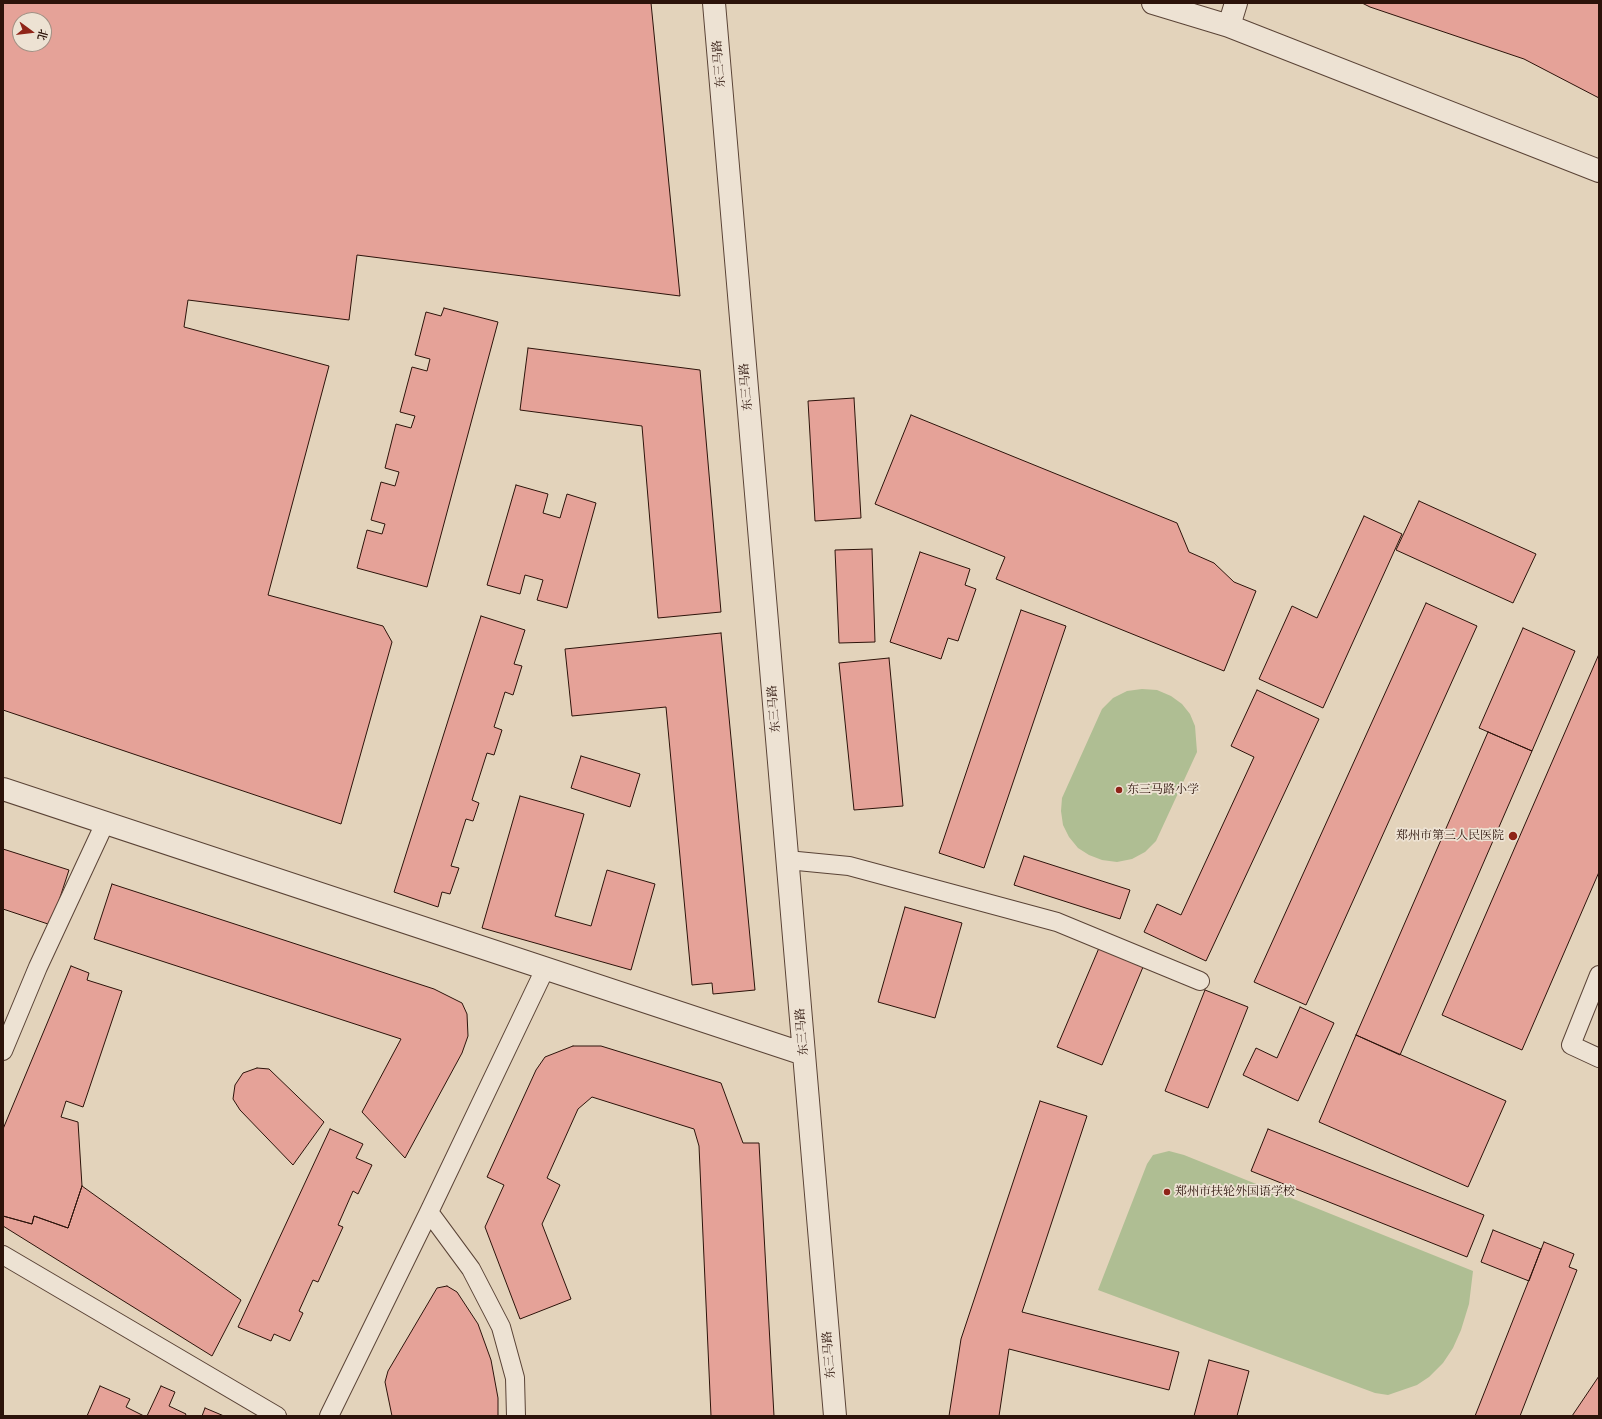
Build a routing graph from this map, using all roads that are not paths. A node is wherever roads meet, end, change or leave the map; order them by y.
1 (714, 3) edge
2 (1153, 3) edge
3 (1236, 3) edge
4 (1229, 26) junction
5 (1599, 171) edge
6 (3, 789) edge
7 (106, 823) junction
8 (787, 860) junction
9 (545, 969) junction
10 (1599, 975) edge
11 (1200, 981) dead end
12 (3, 1051) edge
13 (804, 1054) junction
14 (1599, 1058) edge
15 (429, 1212) junction
16 (3, 1255) edge
17 (277, 1416) edge
18 (329, 1416) edge
19 (516, 1416) edge
20 (835, 1416) edge

1 - 8 street, 东三马路
2 - 4 street
3 - 4 street
4 - 5 street
6 - 7 street
7 - 9 street
7 - 12 lane
8 - 11 lane
8 - 13 street, 东三马路
9 - 13 street
9 - 15 lane
10 - 14 lane
13 - 20 street, 东三马路
15 - 18 lane
15 - 19 lane
16 - 17 lane

